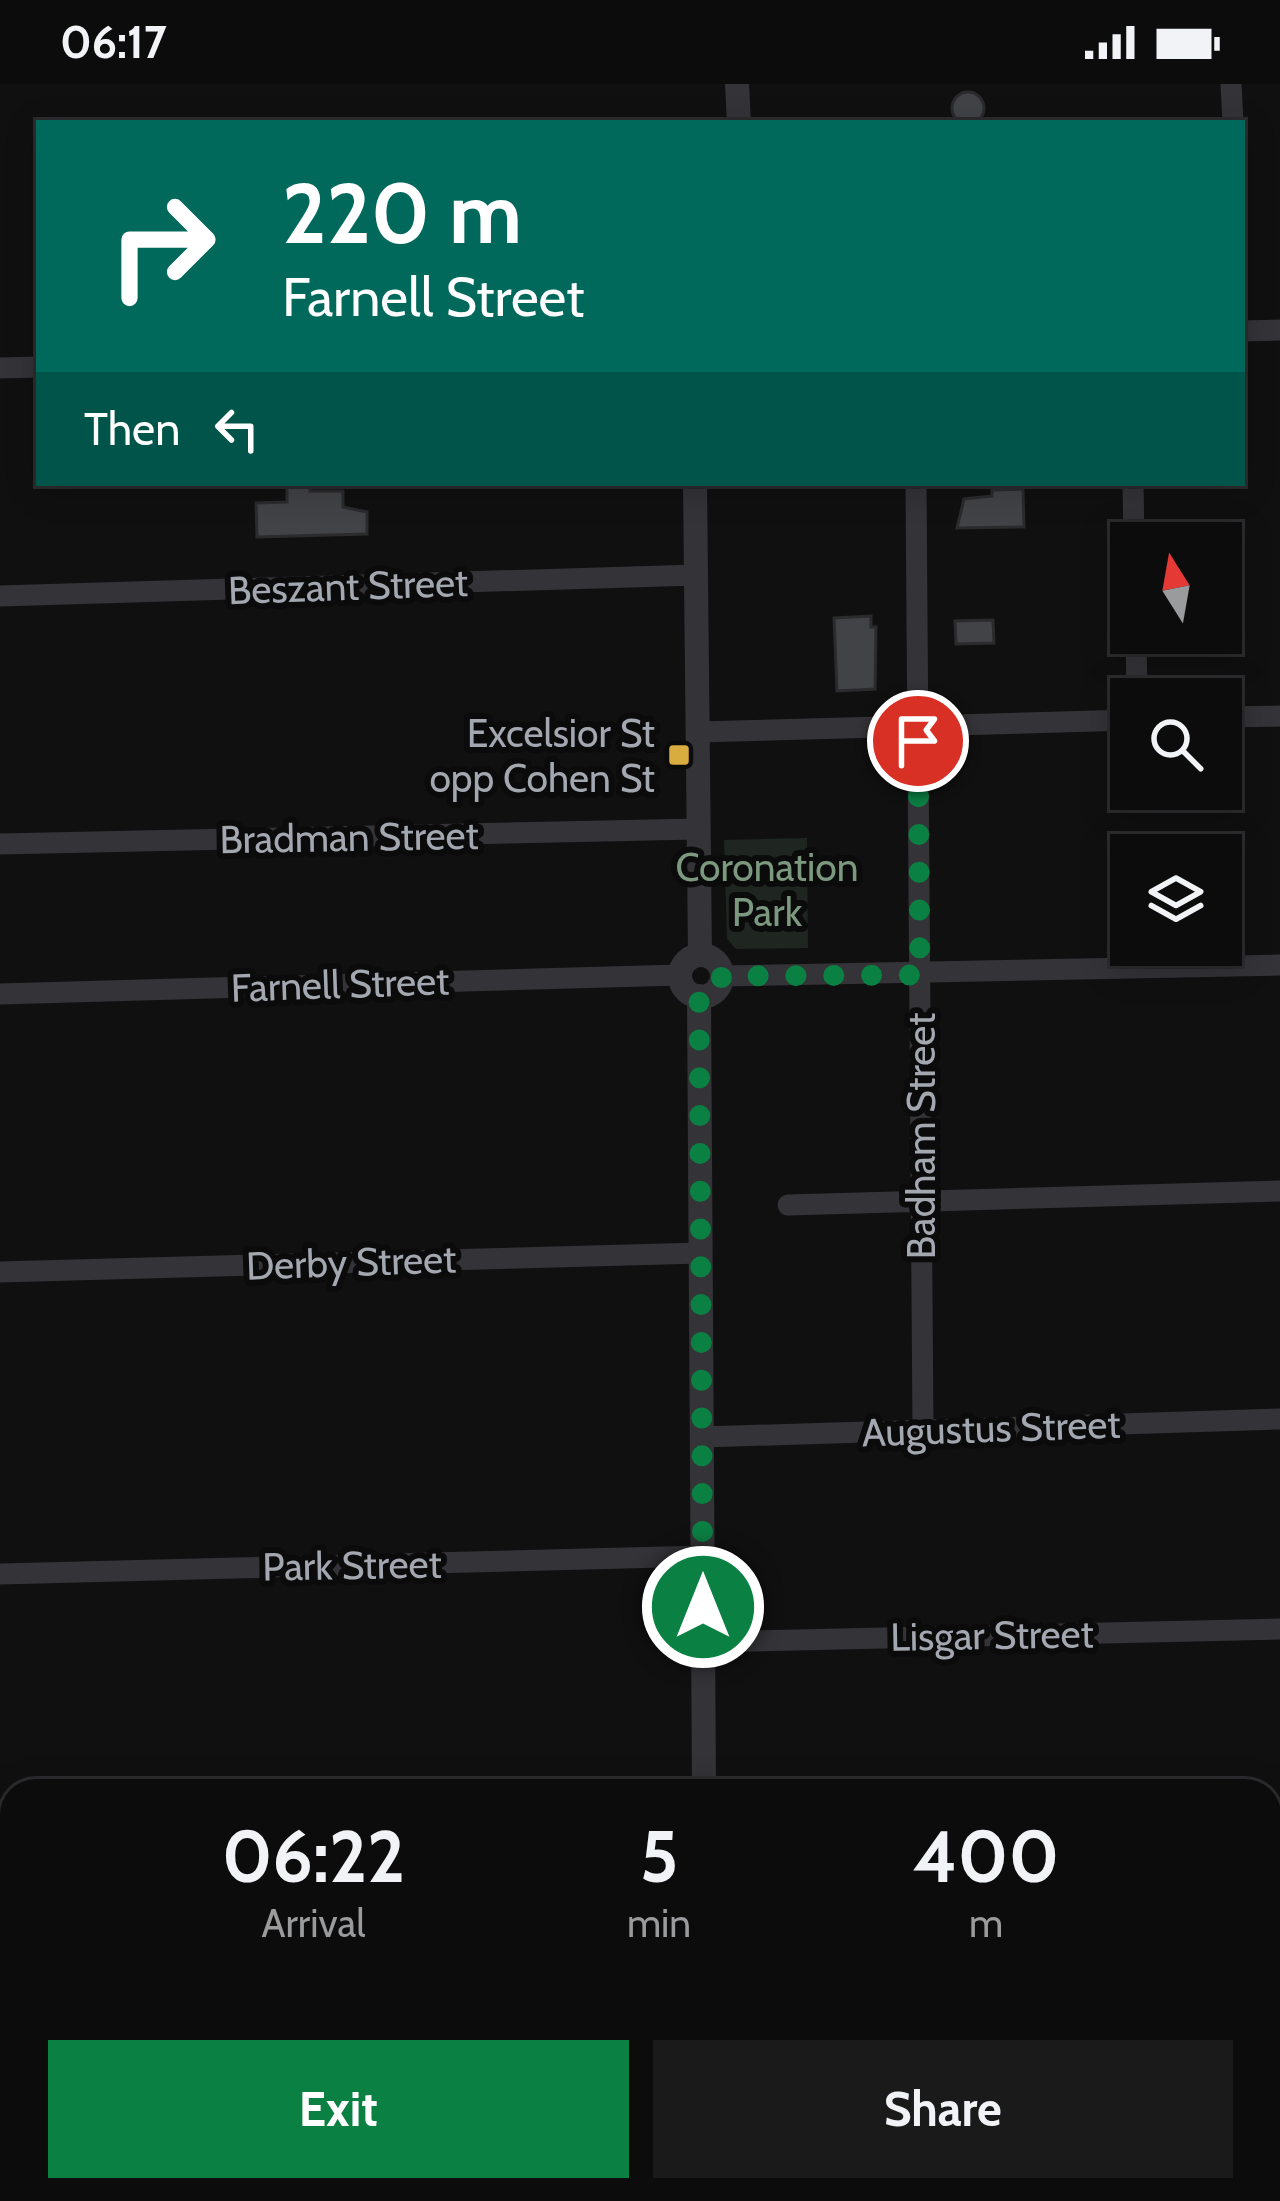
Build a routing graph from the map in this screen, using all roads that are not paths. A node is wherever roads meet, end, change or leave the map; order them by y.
1 (737, 84) edge
2 (1232, 84) edge
3 (739, 120) edge
4 (1233, 120) edge
5 (1280, 330) edge
6 (1245, 331) edge
7 (36, 367) edge
8 (0, 368) edge
9 (695, 486) edge
10 (916, 486) edge
11 (1132, 486) edge
12 (1133, 522) edge
13 (696, 575) junction
14 (0, 596) edge
15 (1280, 716) edge
16 (1242, 717) edge
17 (1110, 721) edge
18 (918, 729) junction
19 (698, 732) junction
20 (697, 830) junction
21 (0, 844) edge
22 (700, 955) junction
23 (1280, 965) edge
24 (680, 975) junction
25 (920, 975) junction
26 (722, 976) junction
27 (0, 994) edge
28 (699, 996) junction
29 (1280, 1191) edge
30 (922, 1201) junction
31 (788, 1205) dead end
32 (701, 1253) junction
33 (0, 1271) edge
34 (1280, 1419) edge
35 (923, 1429) junction
36 (702, 1438) junction
37 (703, 1556) junction
38 (0, 1574) edge
39 (1280, 1629) edge
40 (704, 1642) junction
41 (704, 1779) edge

1 - 3 street
2 - 4 street
5 - 6 street
7 - 8 street
9 - 13 street
10 - 18 street, Badham Street
11 - 12 street
13 - 14 street, Beszant Street
13 - 19 street
15 - 16 street
17 - 18 street
18 - 19 street
18 - 25 street, Badham Street
19 - 20 street
20 - 21 street, Bradman Street
20 - 22 street
22 - 24 street
22 - 26 street
23 - 25 street
24 - 27 street, Farnell Street
24 - 28 street
25 - 26 street
25 - 30 street, Badham Street
26 - 28 street
28 - 32 street
29 - 30 street
30 - 31 street
30 - 35 street, Badham Street
32 - 33 street, Derby Street
32 - 36 street
34 - 35 street, Augustus Street
35 - 36 street, Augustus Street
36 - 37 street
37 - 38 street, Park Street
37 - 40 street
39 - 40 street, Lisgar Street
40 - 41 street

